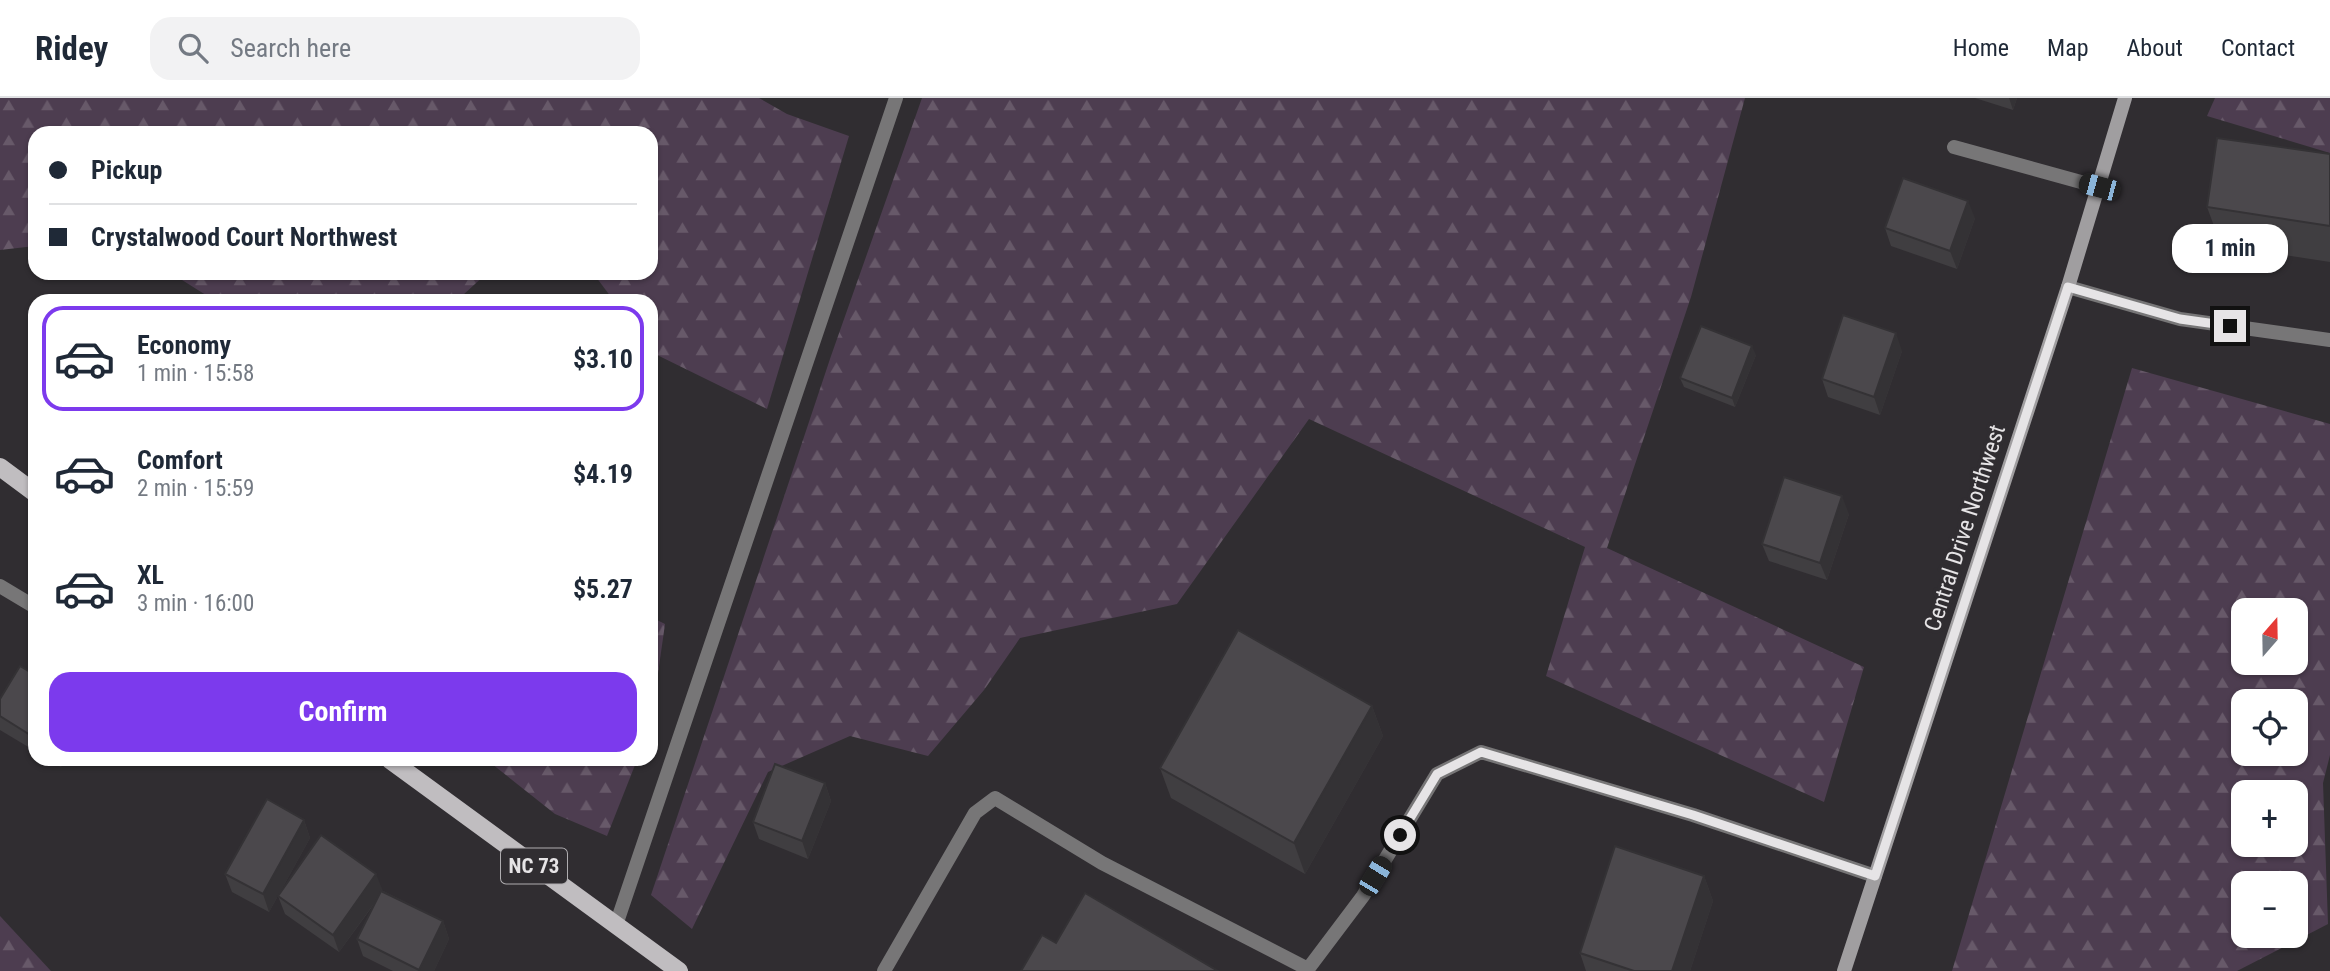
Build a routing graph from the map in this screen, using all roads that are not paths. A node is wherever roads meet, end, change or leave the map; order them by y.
1 (896, 98) edge
2 (2125, 98) edge
3 (1954, 147) dead end
4 (2099, 187) junction
5 (2068, 287) junction
6 (2330, 340) edge
7 (0, 467) edge
8 (28, 488) edge
9 (0, 586) edge
10 (28, 603) edge
11 (398, 766) edge
12 (1875, 876) junction
13 (616, 925) junction
14 (679, 971) edge
15 (884, 971) edge
16 (1844, 971) edge

1 - 13 street
2 - 4 street, Central Drive Northwest
3 - 4 street
4 - 5 street, Central Drive Northwest
5 - 6 street
5 - 12 street, Central Drive Northwest
7 - 8 main road
9 - 10 street
11 - 13 main road, NC 73
12 - 15 street
12 - 16 street, Central Drive Northwest
13 - 14 main road, NC 73

